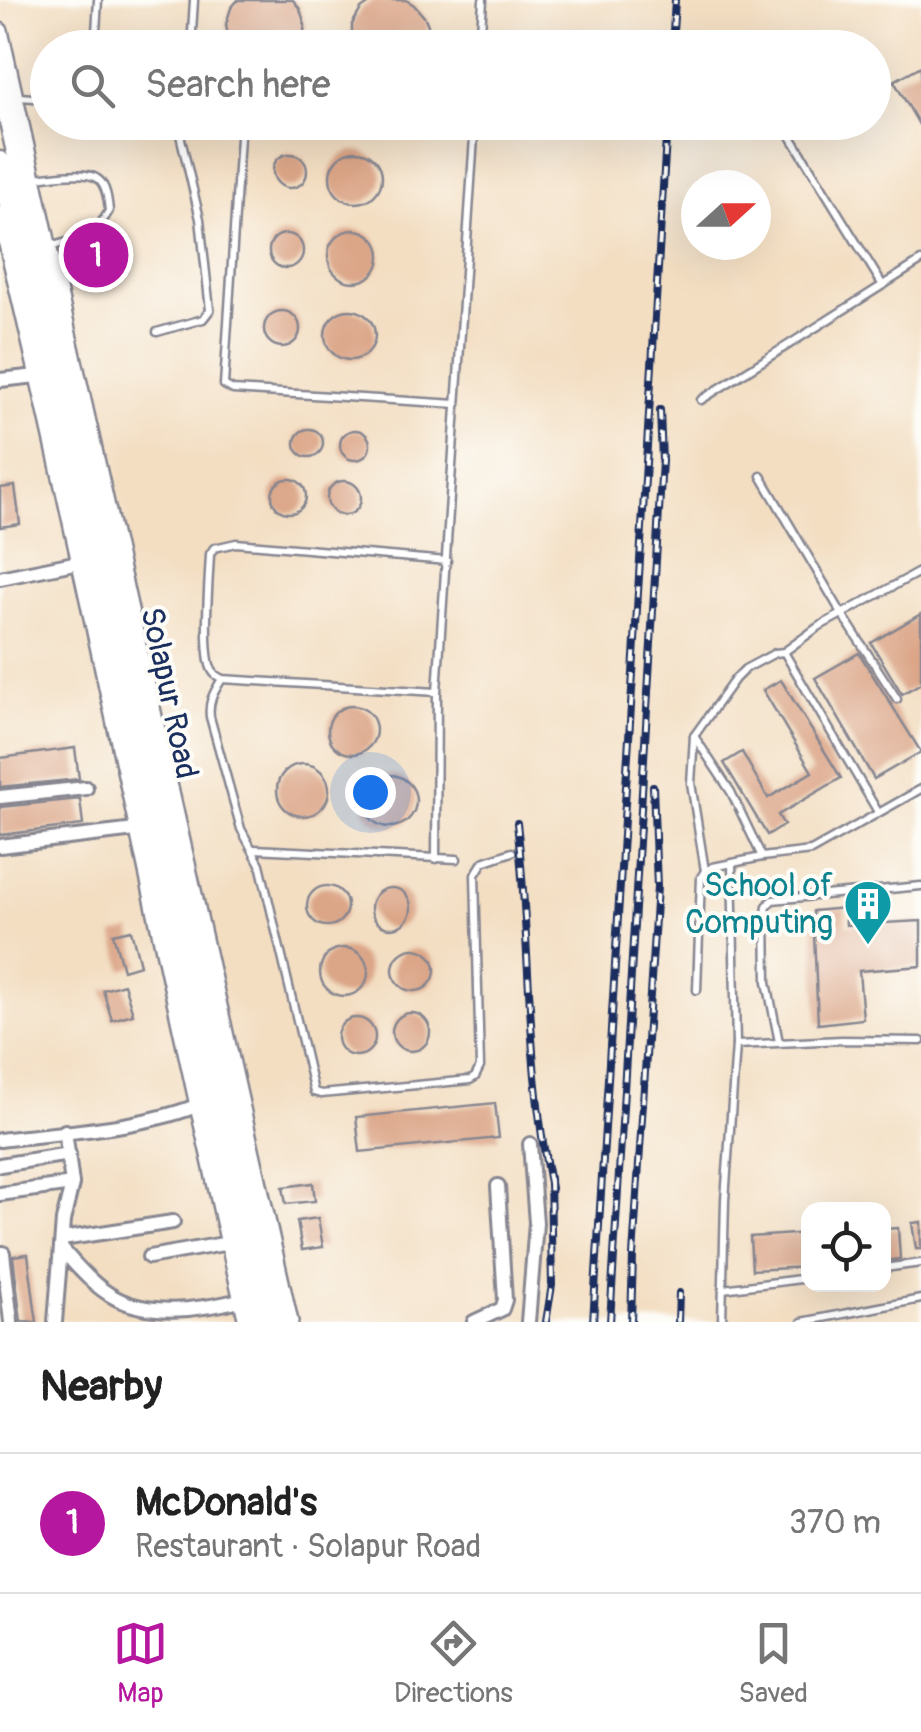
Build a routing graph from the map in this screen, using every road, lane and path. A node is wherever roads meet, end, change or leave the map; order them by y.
1 (98, 0) edge
2 (194, 0) edge
3 (483, 0) edge
4 (96, 30) edge
5 (192, 30) edge
6 (481, 30) edge
7 (0, 31) edge
8 (5, 92) edge
9 (30, 95) edge
10 (181, 140) edge
11 (240, 140) edge
12 (473, 140) edge
13 (793, 140) edge
14 (0, 162) edge
15 (16, 187) edge
16 (0, 215) edge
17 (44, 249) junction
18 (921, 261) edge
19 (882, 284) junction
20 (157, 332) dead end
21 (43, 375) junction
22 (0, 380) edge
23 (700, 400) dead end
24 (458, 404) junction
25 (761, 476) dead end
26 (447, 560) junction
27 (79, 562) junction
28 (921, 571) edge
29 (0, 578) edge
30 (112, 612) junction
31 (842, 614) junction
32 (784, 652) junction
33 (222, 678) junction
34 (437, 692) junction
35 (897, 699) dead end
36 (694, 736) junction
37 (86, 788) dead end
38 (921, 789) edge
39 (0, 797) edge
40 (878, 812) junction
41 (144, 829) junction
42 (0, 846) edge
43 (253, 849) junction
44 (512, 852) dead end
45 (762, 857) junction
46 (436, 858) junction
47 (458, 859) dead end
48 (732, 864) junction
49 (704, 871) junction
50 (921, 886) edge
51 (697, 990) dead end
52 (921, 1040) edge
53 (779, 1042) junction
54 (736, 1046) junction
55 (210, 1102) junction
56 (65, 1131) junction
57 (0, 1140) edge
58 (530, 1144) dead end
59 (69, 1154) junction
60 (0, 1164) edge
61 (72, 1184) junction
62 (498, 1186) dead end
63 (0, 1194) edge
64 (173, 1222) dead end
65 (229, 1243) junction
66 (61, 1244) junction
67 (3, 1254) dead end
68 (150, 1257) dead end
69 (921, 1263) edge
70 (891, 1267) edge
71 (801, 1279) edge
72 (723, 1289) junction
73 (242, 1300) junction
74 (921, 1300) edge
75 (10, 1322) edge
76 (55, 1322) edge
77 (247, 1322) edge
78 (263, 1322) edge
79 (280, 1322) edge
80 (290, 1322) edge
81 (474, 1322) edge
82 (528, 1322) edge
83 (722, 1322) edge
84 (802, 1322) edge

1 - 4 lane
2 - 5 lane
3 - 6 lane
7 - 8 street
8 - 9 lane
8 - 15 highway, Solapur Road
10 - 20 lane
11 - 24 lane
12 - 24 lane
13 - 19 lane
14 - 15 highway, Solapur Road
15 - 17 highway, Solapur Road
15 - 17 lane
15 - 21 highway, Solapur Road
16 - 21 street
17 - 30 highway, Solapur Road
17 - 80 street
18 - 19 lane
19 - 23 lane
21 - 22 street
21 - 27 street
21 - 30 highway, Solapur Road
24 - 26 lane
25 - 31 lane
26 - 33 lane
26 - 34 lane
27 - 29 street
27 - 41 street
28 - 31 lane
30 - 41 highway, Solapur Road
30 - 55 highway, Solapur Road
31 - 32 lane
31 - 35 lane
32 - 36 lane
32 - 40 lane
33 - 34 lane
33 - 43 lane
34 - 46 lane
36 - 45 lane
36 - 49 lane
37 - 39 street
38 - 40 lane
40 - 45 lane
41 - 42 street
41 - 55 highway, Solapur Road
43 - 44 lane
43 - 46 lane
45 - 48 lane
46 - 47 lane
48 - 49 lane
48 - 54 lane
49 - 51 lane
50 - 53 lane
52 - 53 lane
53 - 54 lane
54 - 72 lane
55 - 56 street
55 - 65 street
55 - 78 highway, Solapur Road
55 - 79 highway, Solapur Road
56 - 57 street
56 - 59 street
58 - 82 street
59 - 60 street
59 - 61 street
61 - 63 street
61 - 66 street
62 - 81 street
64 - 66 street
65 - 68 street
65 - 73 street
66 - 73 street
66 - 76 street
67 - 75 street
69 - 70 lane
71 - 72 lane
72 - 83 lane
73 - 77 street
74 - 84 lane

